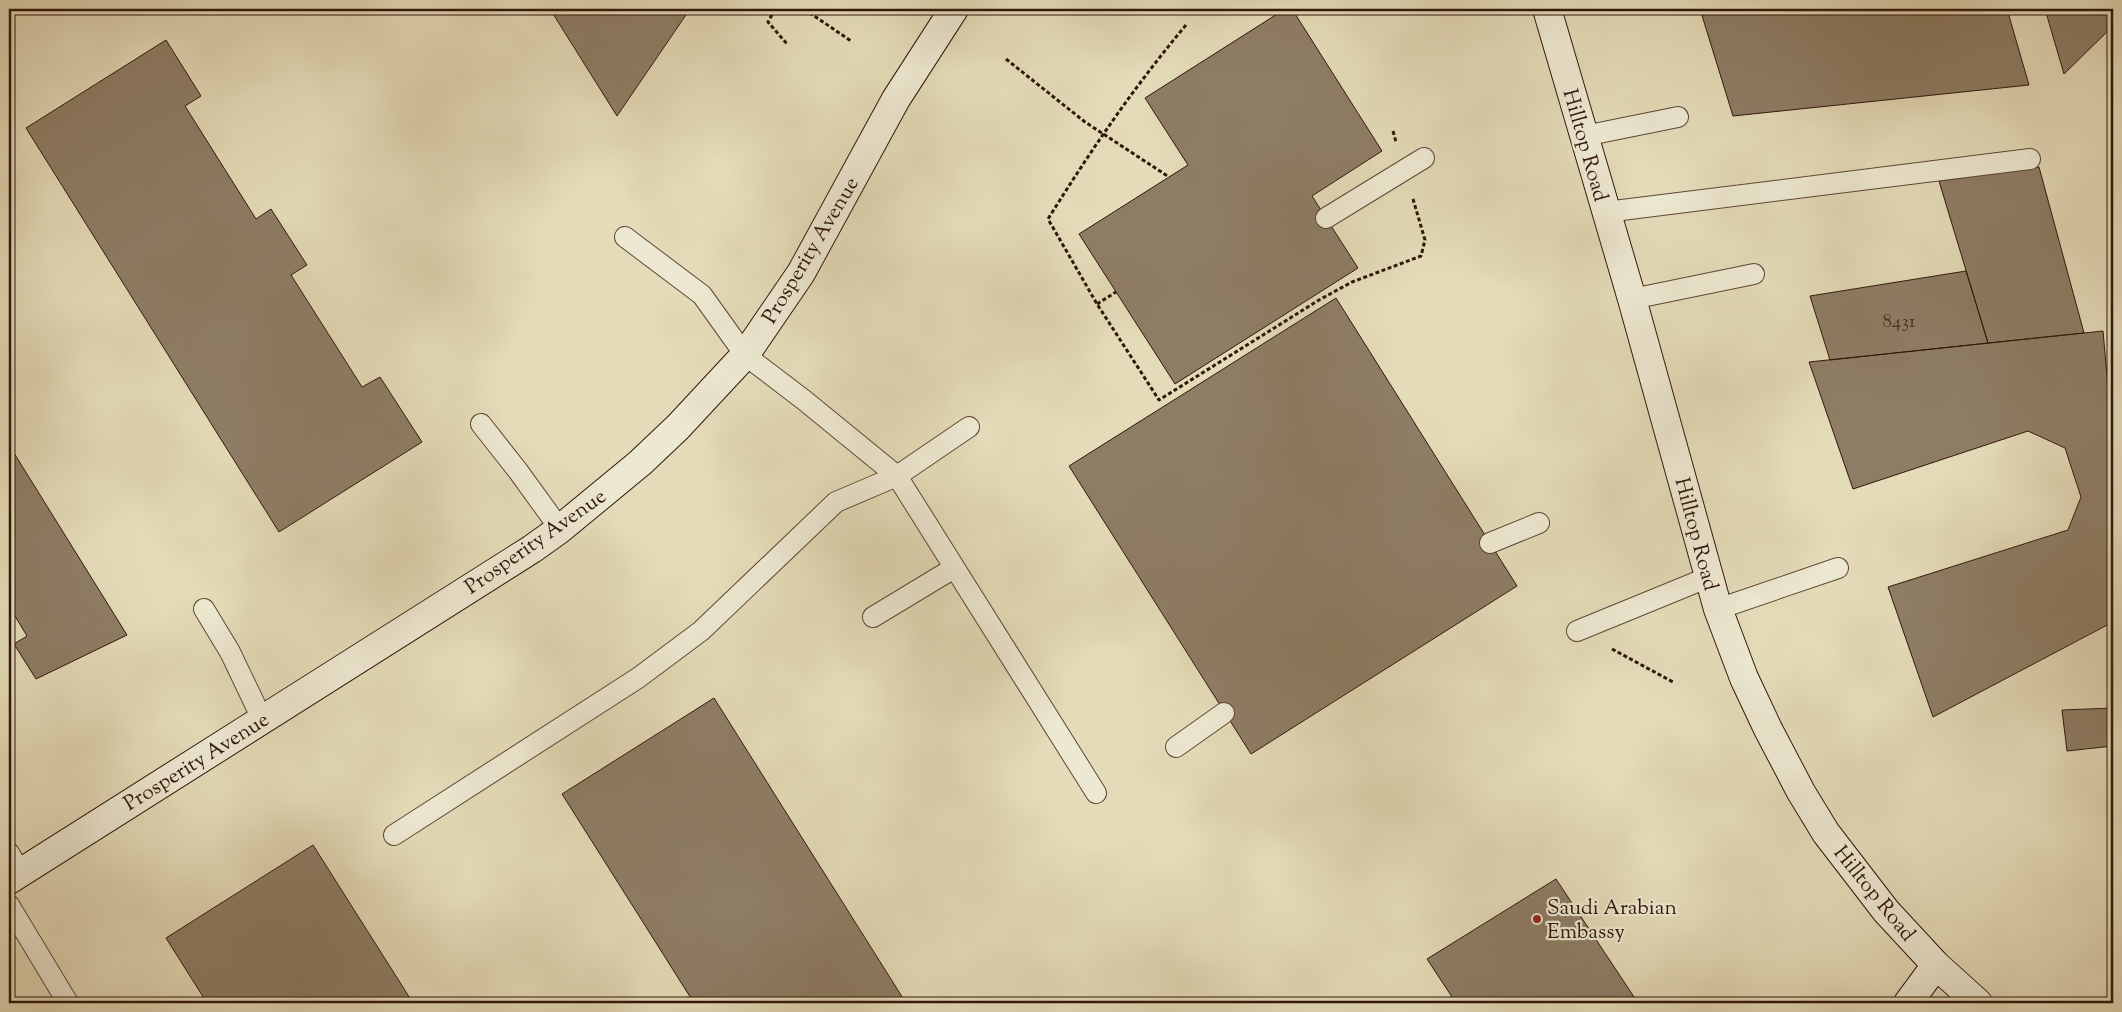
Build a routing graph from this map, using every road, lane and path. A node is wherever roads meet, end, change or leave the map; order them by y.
1 (775, 9) edge
2 (804, 9) edge
3 (954, 9) edge
4 (1547, 9) edge
5 (1186, 25) dead end
6 (851, 41) dead end
7 (787, 44) dead end
8 (1006, 59) dead end
9 (1678, 117) dead end
10 (1393, 131) dead end
11 (1102, 133) junction
12 (1584, 136) junction
13 (1424, 158) dead end
14 (2030, 159) dead end
15 (1404, 170) junction
16 (1169, 177) dead end
17 (1606, 212) junction
18 (1326, 218) dead end
19 (625, 237) dead end
20 (1754, 274) dead end
21 (1116, 292) dead end
22 (1632, 298) junction
23 (1097, 304) junction
24 (745, 355) junction
25 (481, 424) dead end
26 (969, 427) dead end
27 (897, 476) junction
28 (1539, 523) dead end
29 (560, 529) junction
30 (1490, 543) dead end
31 (954, 568) junction
32 (1838, 568) dead end
33 (1709, 576) junction
34 (204, 609) dead end
35 (1718, 609) junction
36 (873, 617) dead end
37 (1577, 631) joint
38 (1673, 682) dead end
39 (1224, 713) dead end
40 (262, 719) junction
41 (1176, 747) dead end
42 (1096, 793) dead end
43 (394, 835) dead end
44 (12, 869) edge
45 (9, 905) edge
46 (1936, 965) junction
47 (68, 1003) edge
48 (1908, 1003) edge
49 (1978, 1003) edge

1 - 7 path
2 - 6 path
3 - 24 main road, Prosperity Avenue
4 - 12 main road, Hilltop Road
5 - 11 path
8 - 11 path
9 - 12 lane
10 - 15 path
11 - 16 path
11 - 23 path
12 - 17 main road, Hilltop Road
13 - 15 lane
14 - 17 lane
15 - 18 lane
15 - 23 path
17 - 22 main road, Hilltop Road
19 - 24 lane
20 - 22 lane
21 - 23 path
22 - 33 main road, Hilltop Road
24 - 27 lane
24 - 29 main road, Prosperity Avenue
25 - 29 lane
26 - 27 lane
27 - 31 lane
27 - 43 lane
28 - 30 lane
29 - 40 main road, Prosperity Avenue
31 - 36 lane
31 - 42 lane
32 - 35 lane
33 - 35 main road, Hilltop Road
33 - 37 lane
34 - 40 lane
35 - 46 main road, Hilltop Road
37 - 38 path
39 - 41 lane
40 - 44 main road, Prosperity Avenue
45 - 47 lane
46 - 48 main road
46 - 49 main road, Hilltop Road

